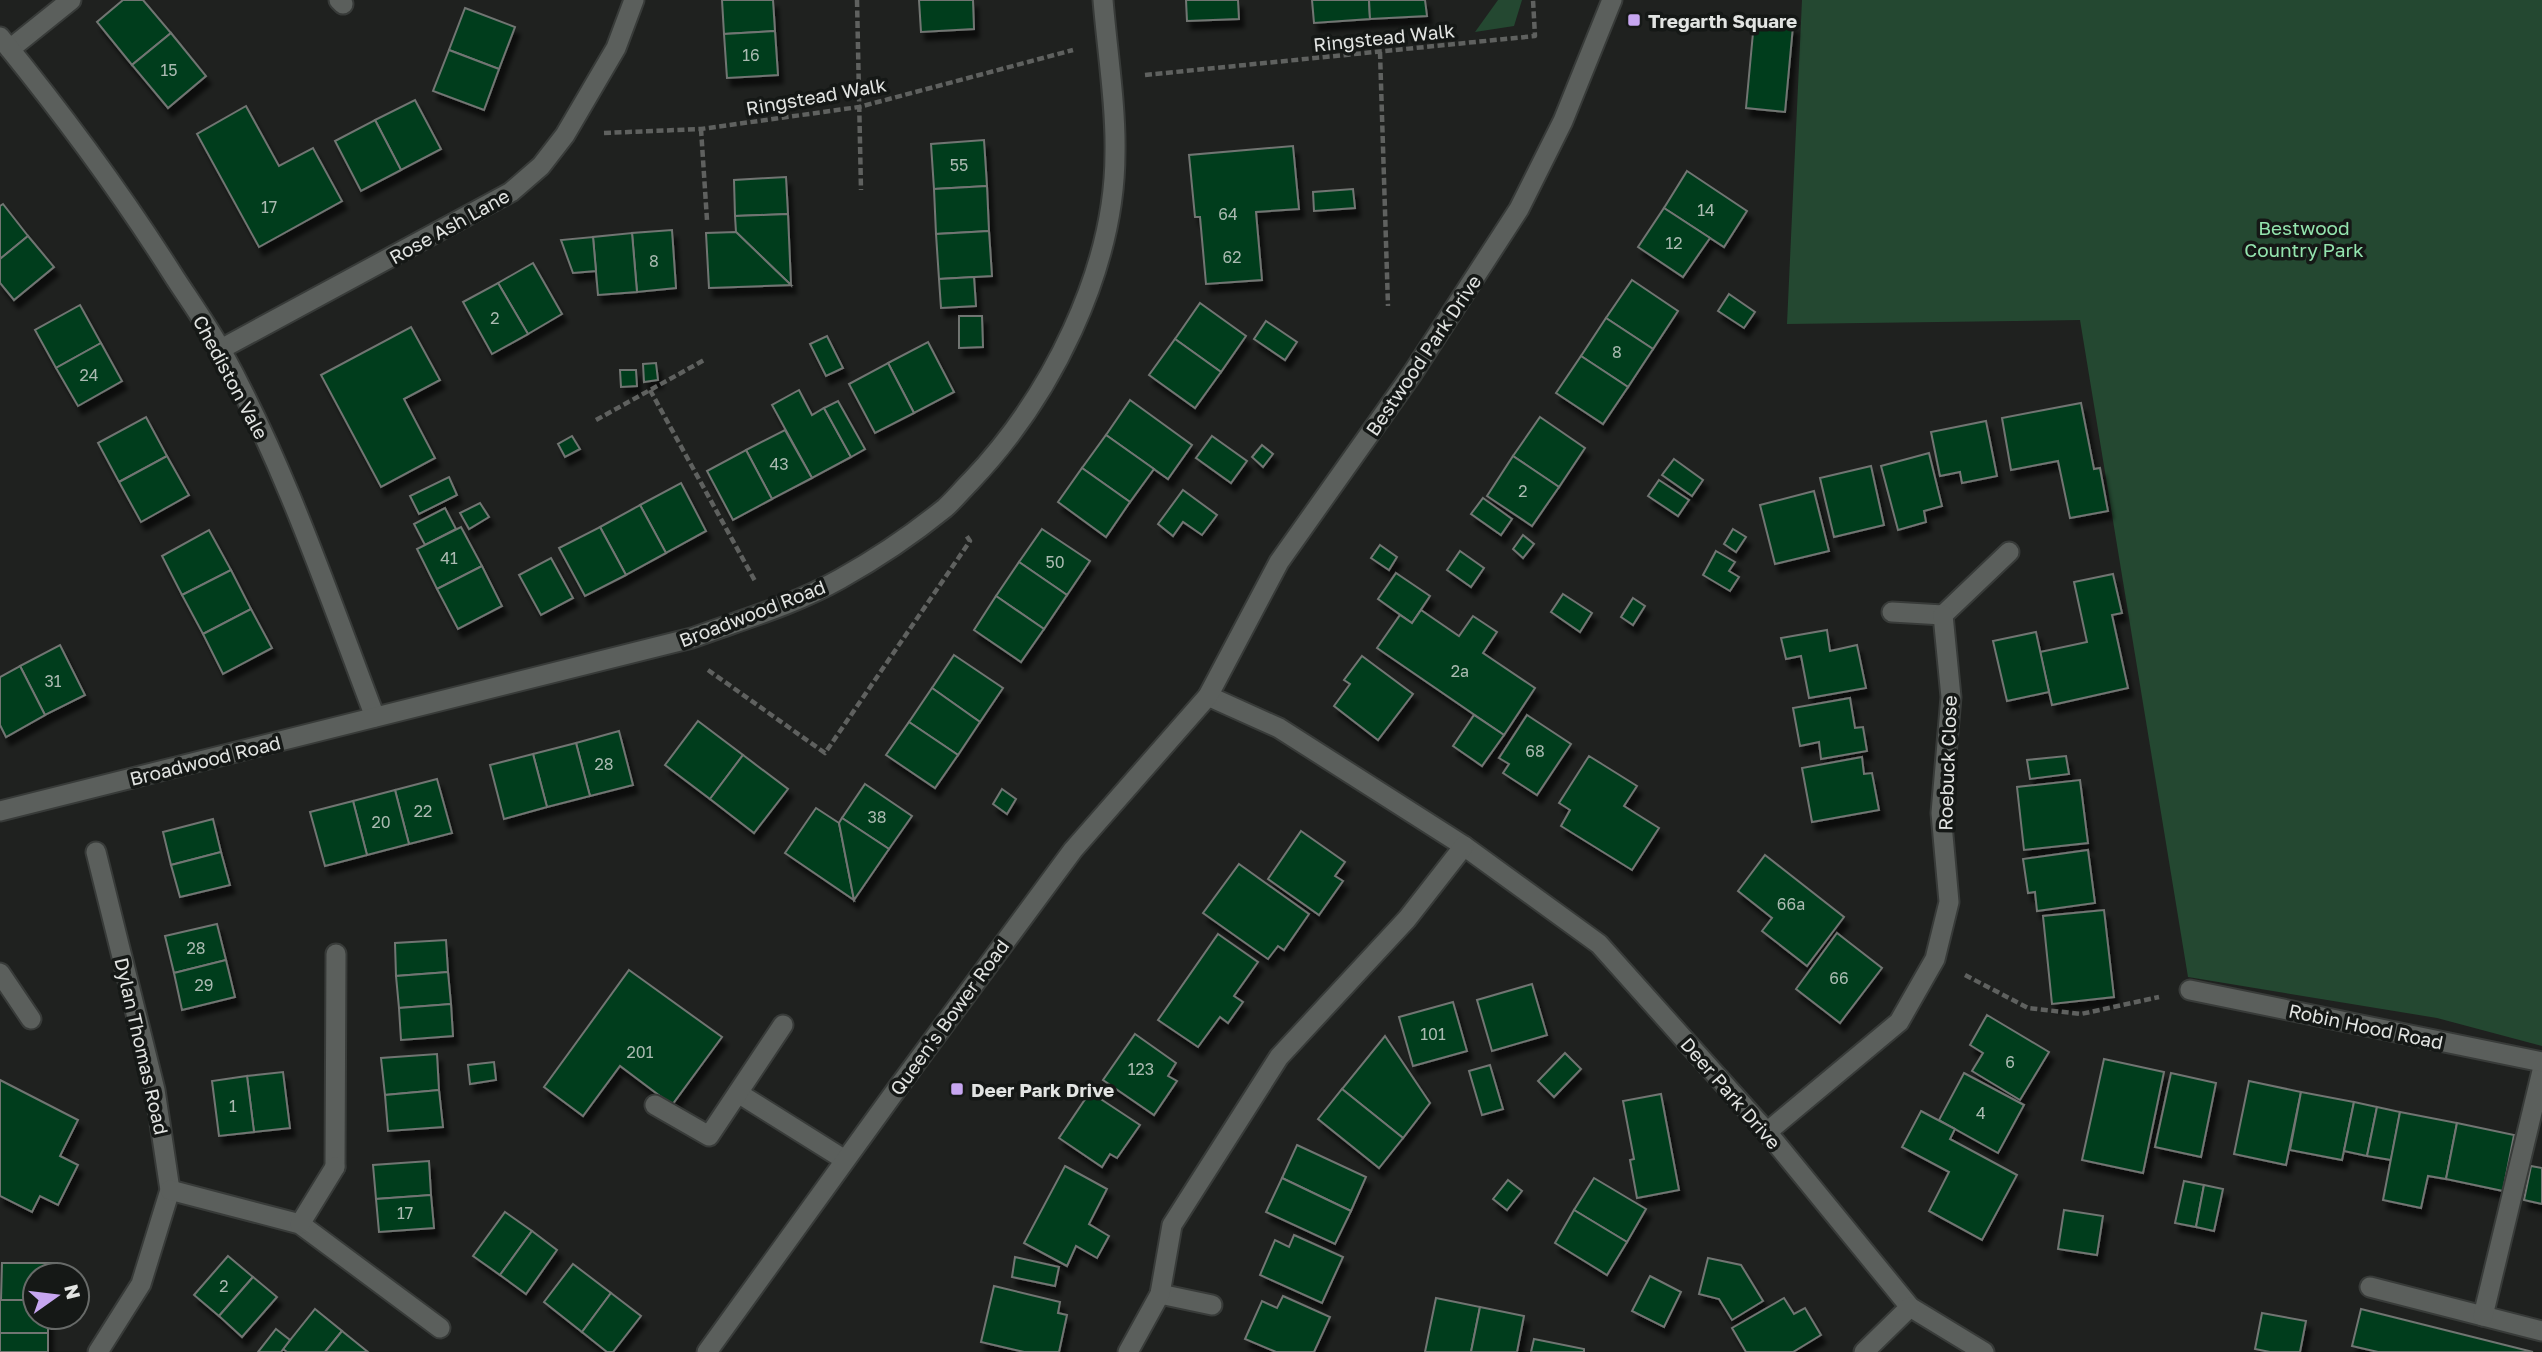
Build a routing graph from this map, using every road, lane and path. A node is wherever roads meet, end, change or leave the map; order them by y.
1 (71, 0) edge
2 (634, 0) edge
3 (857, 0) edge
4 (1103, 0) edge
5 (1534, 0) edge
6 (1612, 0) edge
7 (1107, 41) junction
8 (5, 43) edge
9 (1380, 52) junction
10 (1110, 79) junction
11 (859, 107) junction
12 (701, 129) junction
13 (565, 135) junction
14 (861, 190) dead end
15 (707, 220) dead end
16 (1388, 306) dead end
17 (221, 349) junction
18 (706, 359) dead end
19 (650, 390) junction
20 (596, 420) dead end
21 (946, 507) junction
22 (2009, 552) dead end
23 (770, 610) junction
24 (1892, 612) dead end
25 (1943, 615) junction
26 (692, 638) junction
27 (1208, 696) junction
28 (375, 717) junction
29 (0, 811) edge
30 (1464, 846) junction
31 (96, 852) dead end
32 (336, 954) dead end
33 (1936, 959) junction
34 (0, 973) edge
35 (2190, 990) joint
36 (31, 1019) dead end
37 (783, 1025) dead end
38 (2542, 1062) edge
39 (2542, 1071) edge
40 (738, 1093) junction
41 (654, 1105) dead end
42 (1767, 1132) junction
43 (845, 1160) junction
44 (170, 1190) junction
45 (300, 1224) junction
46 (2370, 1287) dead end
47 (1160, 1294) junction
48 (1212, 1305) dead end
49 (1910, 1307) junction
50 (2483, 1316) junction
51 (440, 1328) dead end
52 (2542, 1331) edge
53 (98, 1352) edge
54 (707, 1352) edge
55 (1128, 1352) edge
56 (1864, 1352) edge
57 (1984, 1352) edge

1 - 8 street
2 - 13 street, Rose Ash Lane
3 - 11 path
4 - 7 street, Broadwood Road
5 - 9 path, Ringstead Walk
6 - 27 street, Bestwood Park Drive
7 - 10 street, Broadwood Road
7 - 11 path, Ringstead Walk
8 - 17 street, Chediston Vale
9 - 10 path, Ringstead Walk
9 - 16 path
10 - 21 street, Broadwood Road
11 - 12 path, Ringstead Walk
11 - 14 path
12 - 13 path, Ringstead Walk
12 - 15 path
13 - 17 street, Rose Ash Lane
17 - 28 street, Chediston Vale
18 - 19 path
19 - 20 path
19 - 23 path
21 - 23 street, Broadwood Road
21 - 26 path
22 - 25 street
23 - 26 street, Broadwood Road
24 - 25 street
25 - 33 street, Roebuck Close
26 - 28 street, Broadwood Road
27 - 30 street, Deer Park Drive
27 - 43 street, Queen's Bower Road
28 - 29 street, Broadwood Road
30 - 42 street, Deer Park Drive
30 - 47 street
31 - 44 street, Dylan Thomas Road
32 - 45 street
33 - 35 path
33 - 42 street, Roebuck Close
34 - 36 street
35 - 38 street, Robin Hood Road
37 - 40 street
39 - 50 street
40 - 41 street
40 - 43 street
42 - 49 street, Deer Park Drive
43 - 54 street, Queen's Bower Road
44 - 45 street
44 - 53 street, Dylan Thomas Road
45 - 51 street
46 - 50 street
47 - 48 street
47 - 55 street
49 - 56 street
49 - 57 street, Deer Park Drive
50 - 52 street

